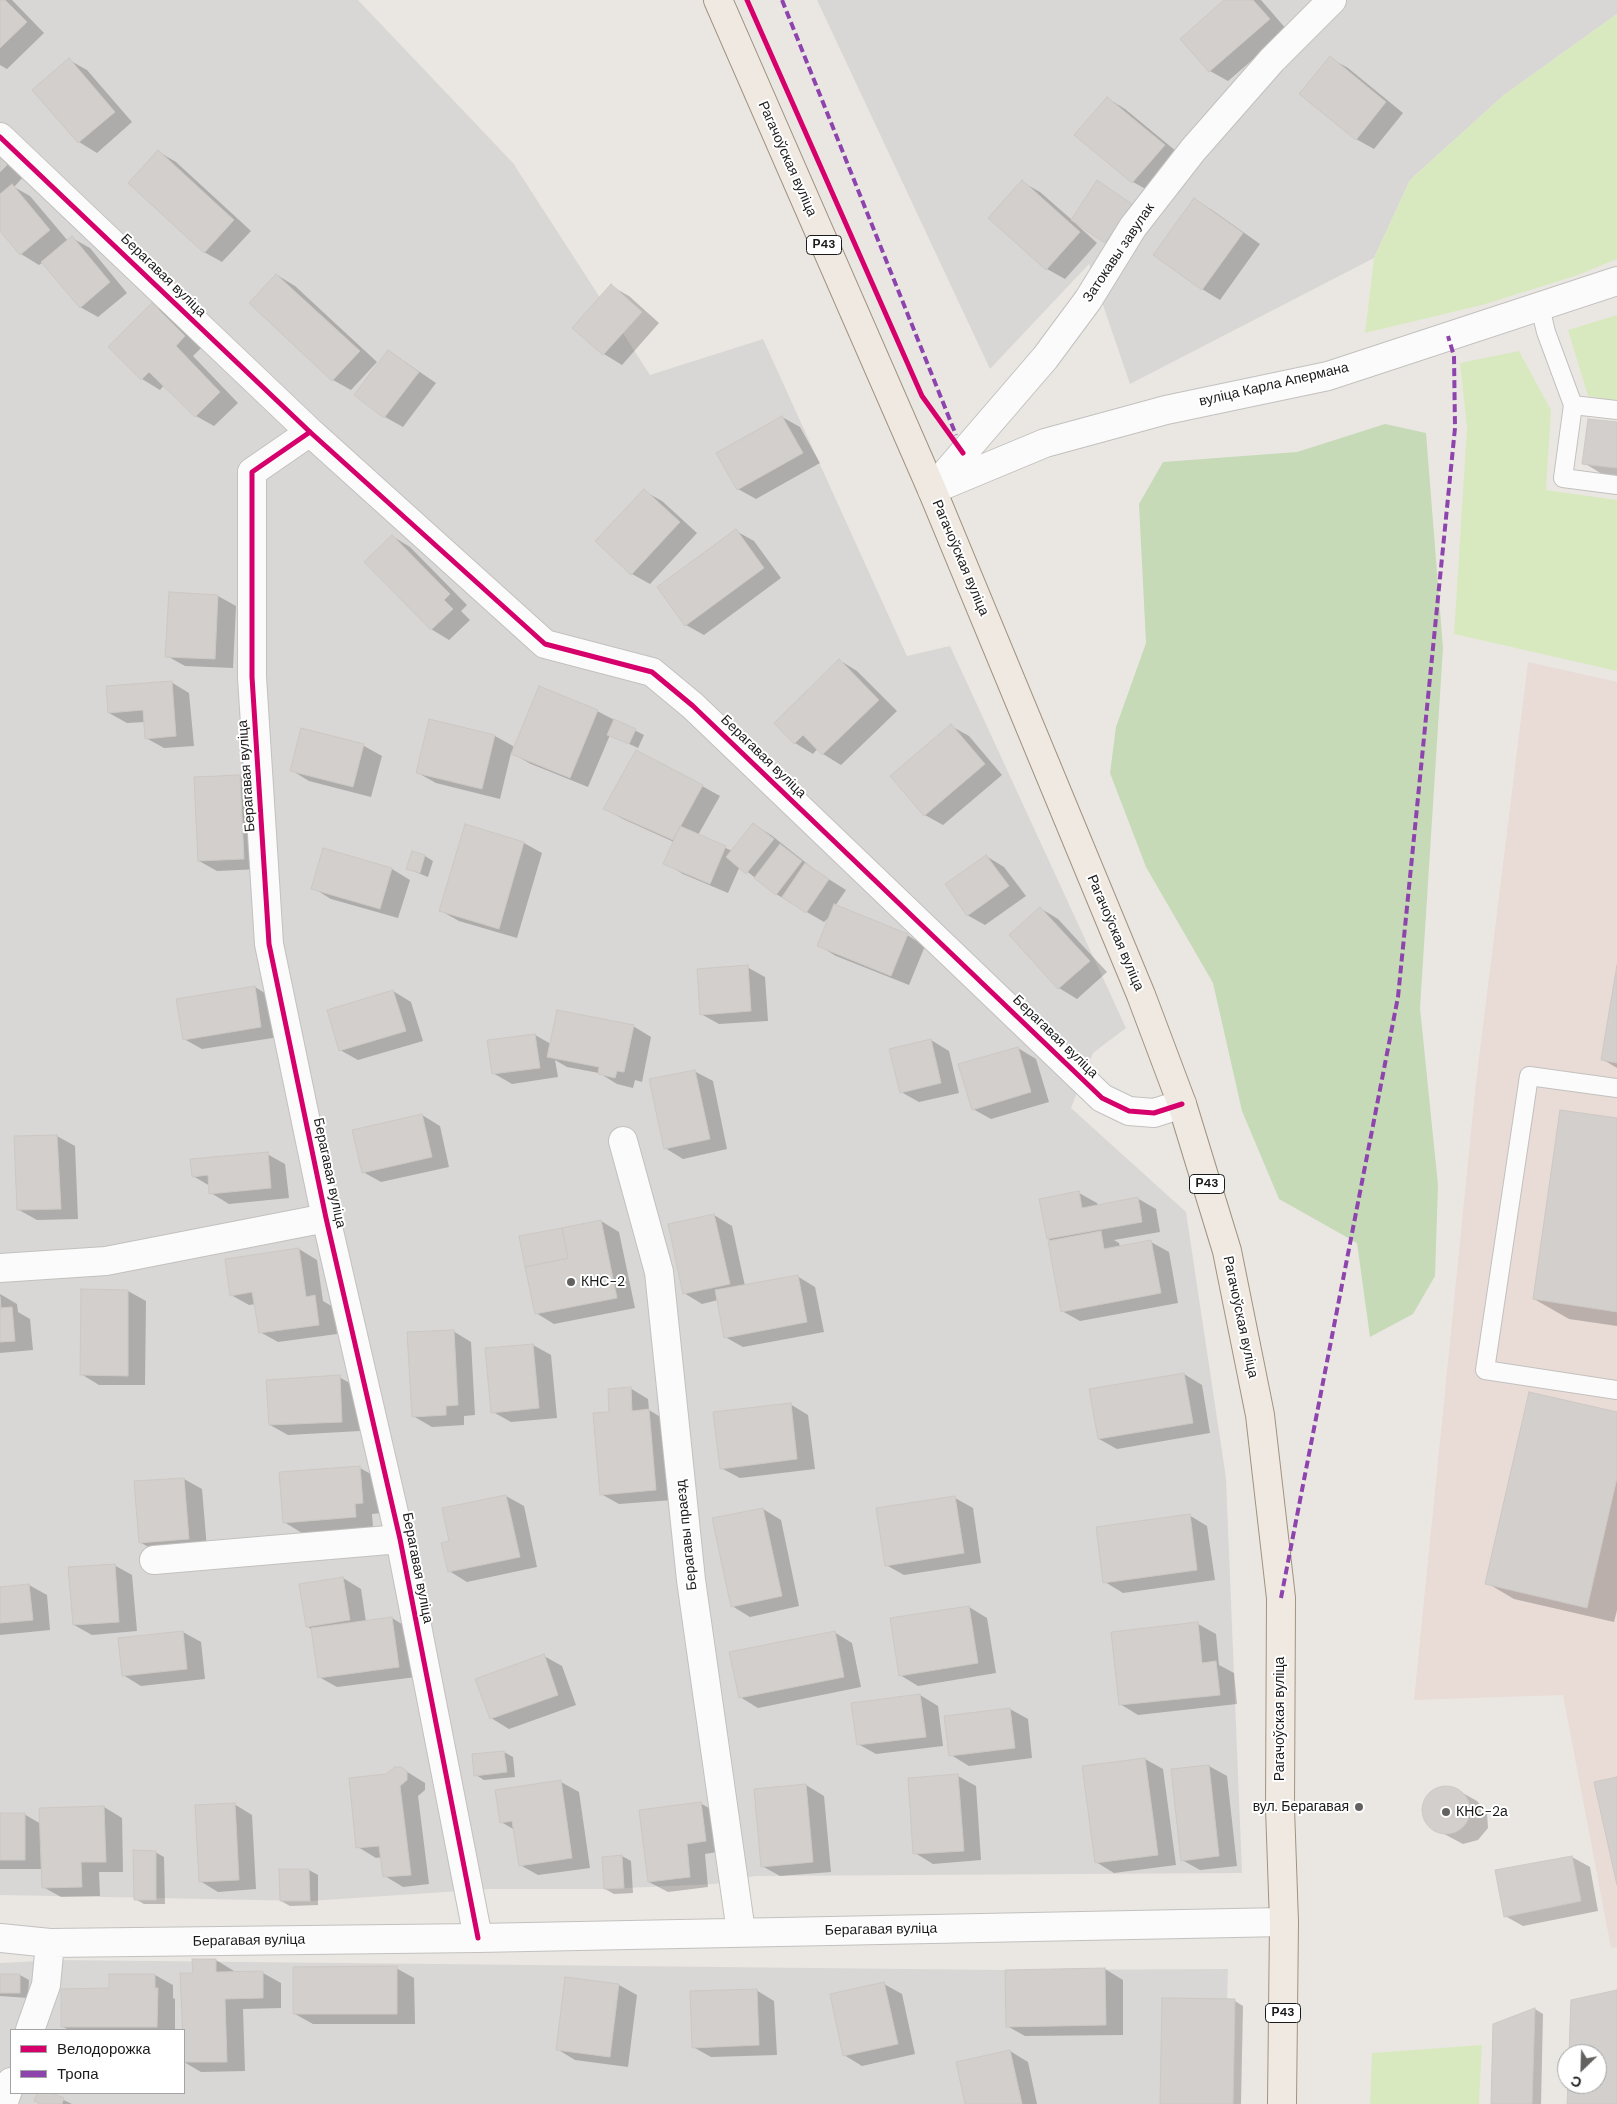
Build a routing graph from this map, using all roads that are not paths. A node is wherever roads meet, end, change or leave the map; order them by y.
1 (718, 0) edge
2 (1332, 0) edge
3 (0, 137) edge
4 (1617, 281) edge
5 (1540, 306) junction
6 (1573, 405) junction
7 (1617, 410) edge
8 (310, 432) junction
9 (1617, 485) edge
10 (932, 490) junction
11 (1617, 1088) edge
12 (1182, 1104) junction
13 (623, 1141) dead end
14 (326, 1218) junction
15 (0, 1268) edge
16 (1617, 1390) edge
17 (400, 1540) junction
18 (154, 1560) dead end
19 (1284, 1922) junction
20 (740, 1932) junction
21 (0, 1938) edge
22 (478, 1938) junction
23 (50, 1944) junction
24 (30, 2029) edge
25 (10, 2085) edge
26 (4, 2104) edge
27 (1282, 2104) edge

1 - 10 main road, Рагачоўская вуліца / Р43
2 - 10 street, Затокавы завулак
3 - 8 street, Берагавая вуліца
4 - 5 street, вуліца Карла Апермана
5 - 6 lane
5 - 10 street, вуліца Карла Апермана
6 - 7 lane
6 - 9 lane
8 - 12 street, Берагавая вуліца
8 - 14 street, Берагавая вуліца
10 - 12 main road, Рагачоўская вуліца / Р43
11 - 16 lane
12 - 19 main road, Рагачоўская вуліца / Р43
13 - 20 street, Берагавы праезд
14 - 15 street, Берагавая вуліца
14 - 17 street, Берагавая вуліца
17 - 18 street, Берагавая вуліца
17 - 22 street, Берагавая вуліца
19 - 20 street, Берагавая вуліца
19 - 27 main road, Р43
20 - 22 street, Берагавая вуліца
21 - 23 street, Берагавая вуліца
22 - 23 street, Берагавая вуліца
23 - 24 street
25 - 26 street

